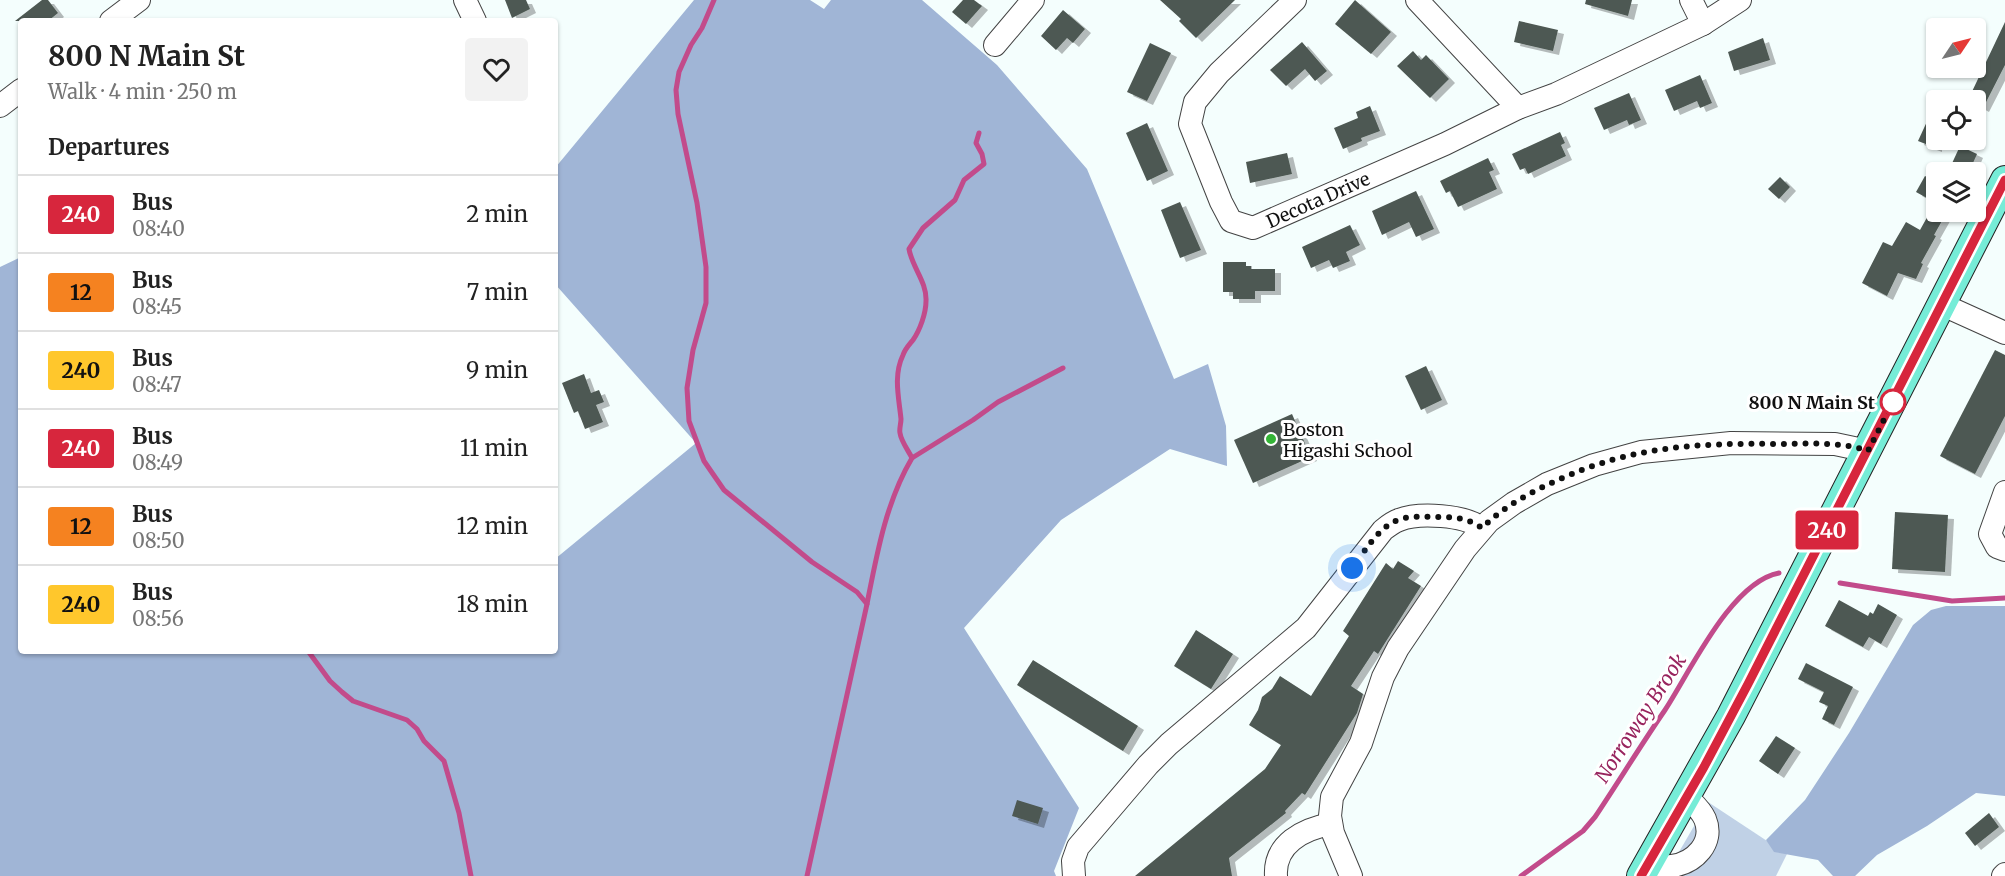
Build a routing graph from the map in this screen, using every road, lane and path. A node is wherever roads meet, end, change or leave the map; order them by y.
1 (138, 0) edge
2 (465, 0) edge
3 (1033, 0) edge
4 (1295, 0) edge
5 (1417, 0) edge
6 (1690, 0) edge
7 (1740, 0) edge
8 (115, 18) edge
9 (474, 18) edge
10 (1703, 24) junction
11 (994, 45) dead end
12 (18, 92) edge
13 (0, 106) edge
14 (1518, 108) junction
15 (2005, 180) edge
16 (1943, 304) junction
17 (2005, 333) edge
18 (1868, 451) junction
19 (2005, 492) edge
20 (1482, 528) junction
21 (2005, 550) edge
22 (1687, 797) junction
23 (1331, 824) junction
24 (1644, 870) edge
25 (1074, 876) edge
26 (1275, 876) edge
27 (1351, 876) edge

1 - 8 street
2 - 9 street
3 - 11 street
4 - 14 street, Decota Drive
5 - 14 street
6 - 10 street
7 - 10 street, Decota Drive
10 - 14 street, Decota Drive
12 - 13 street
15 - 16 main road
16 - 17 street
16 - 18 main road
18 - 20 street
18 - 22 main road
19 - 21 street
20 - 23 street
20 - 25 street
22 - 24 main road
22 - 24 street
23 - 26 street
23 - 27 street

